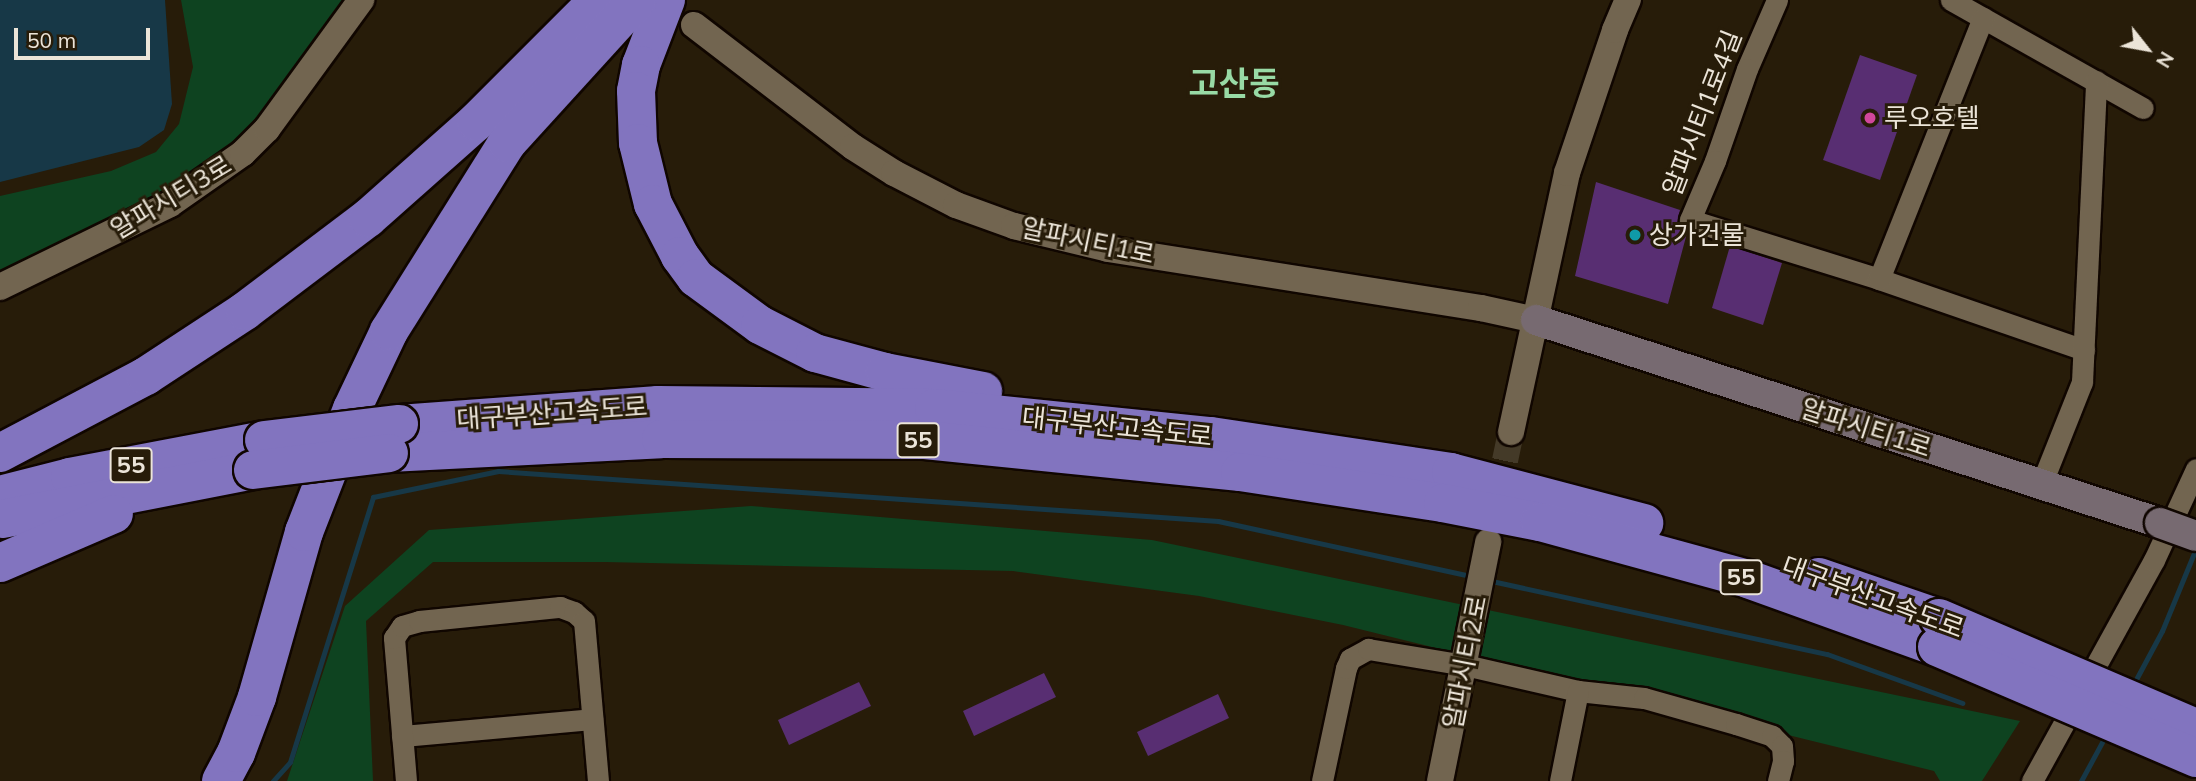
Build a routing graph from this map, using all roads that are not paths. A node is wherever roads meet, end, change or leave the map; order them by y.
1 (361, 0) edge
2 (598, 0) edge
3 (617, 0) edge
4 (637, 0) edge
5 (666, 0) edge
6 (1628, 0) edge
7 (1777, 0) edge
8 (1951, 0) edge
9 (1983, 18) junction
10 (694, 25) dead end
11 (2096, 81) junction
12 (2143, 107) dead end
13 (1879, 279) junction
14 (0, 287) edge
15 (1536, 320) junction
16 (2084, 350) junction
17 (1511, 432) tunnel mouth
18 (1211, 436) junction
19 (394, 438) junction
20 (0, 453) edge
21 (258, 455) junction
22 (2196, 469) edge
23 (192, 482) junction
24 (2040, 485) junction
25 (0, 495) edge
26 (0, 519) edge
27 (2196, 536) edge
28 (1488, 542) dead end
29 (0, 563) edge
30 (1938, 633) junction
31 (1465, 664) junction
32 (1578, 691) junction
33 (592, 719) junction
34 (2196, 728) edge
35 (402, 736) junction
36 (2196, 758) edge
37 (206, 781) edge
38 (221, 781) edge
39 (406, 781) edge
40 (598, 781) edge
41 (1322, 781) edge
42 (1440, 781) edge
43 (1559, 781) edge
44 (1778, 781) edge
45 (2032, 781) edge

1 - 14 street, 알파시티3로
2 - 20 highway
3 - 37 highway
4 - 38 highway
5 - 18 highway
6 - 15 street
7 - 13 street, 알파시티1로4길
8 - 9 street
9 - 11 street
9 - 13 street
10 - 15 street, 알파시티1로
11 - 12 street
11 - 16 street
13 - 16 street, 알파시티1로4길
15 - 17 street
15 - 24 main road, 알파시티1로
16 - 24 street
18 - 19 highway, 대구부산고속도로 / 55
18 - 30 highway, 대구부산고속도로 / 55
19 - 21 highway, 대구부산고속도로 / 55, bridge
19 - 30 highway, 대구부산고속도로 / 55
21 - 23 highway, 대구부산고속도로 / 55
21 - 25 highway, 대구부산고속도로 / 55
22 - 45 street
23 - 26 highway, 대구부산고속도로 / 55
23 - 29 highway
24 - 27 main road, 알파시티1로, bridge
28 - 31 street, 알파시티2로
30 - 34 highway, 대구부산고속도로 / 55, bridge
30 - 36 highway, 대구부산고속도로 / 55, bridge
31 - 32 street
31 - 41 street
31 - 42 street, 알파시티2로
32 - 43 street
32 - 44 street
33 - 35 street
33 - 35 street
33 - 40 street
35 - 39 street

